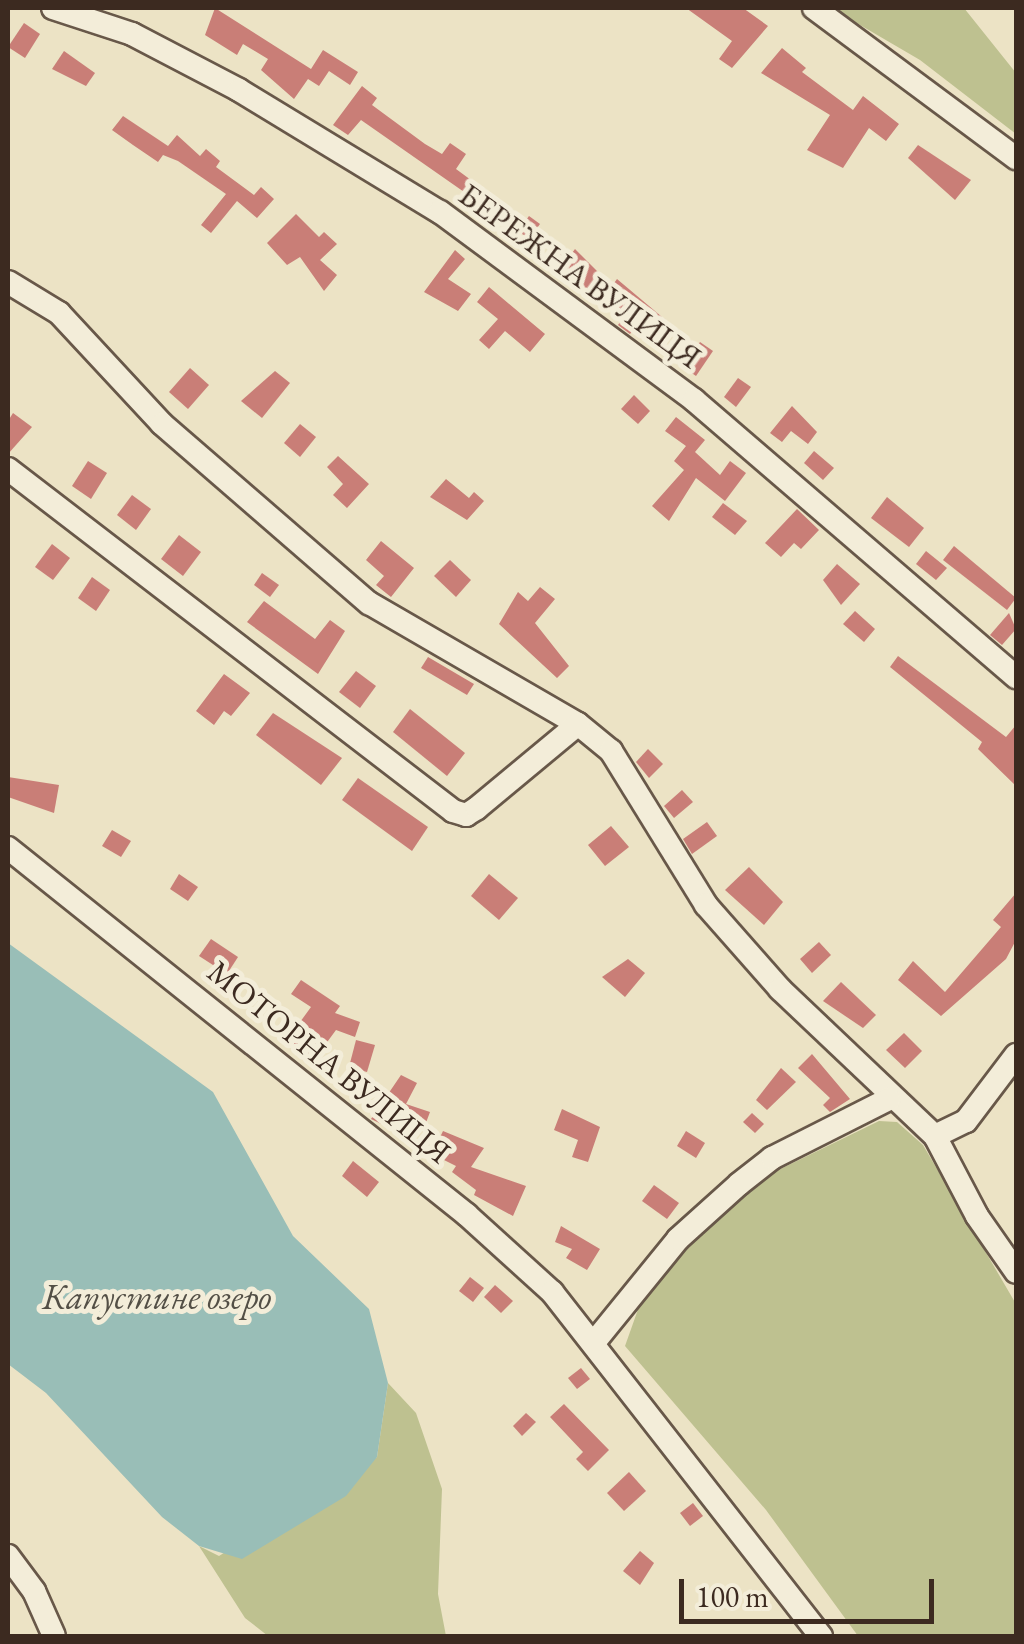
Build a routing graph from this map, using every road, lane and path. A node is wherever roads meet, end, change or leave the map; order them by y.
1 (53, 8) edge
2 (814, 8) edge
3 (1016, 158) edge
4 (8, 282) edge
5 (8, 469) edge
6 (1016, 677) edge
7 (578, 724) junction
8 (8, 848) edge
9 (1016, 1054) edge
10 (889, 1098) junction
11 (935, 1136) junction
12 (1016, 1272) edge
13 (596, 1340) junction
14 (8, 1556) edge
15 (54, 1636) edge
16 (821, 1636) edge

1 - 6 street, БЕРЕЖНА ВУЛИЦЯ
2 - 3 street
4 - 7 street
5 - 7 street
7 - 10 street
8 - 13 street, МОТОРНА ВУЛИЦЯ
9 - 11 street
10 - 11 street
10 - 13 street
11 - 12 street
13 - 16 street, МОТОРНА ВУЛИЦЯ
14 - 15 street

